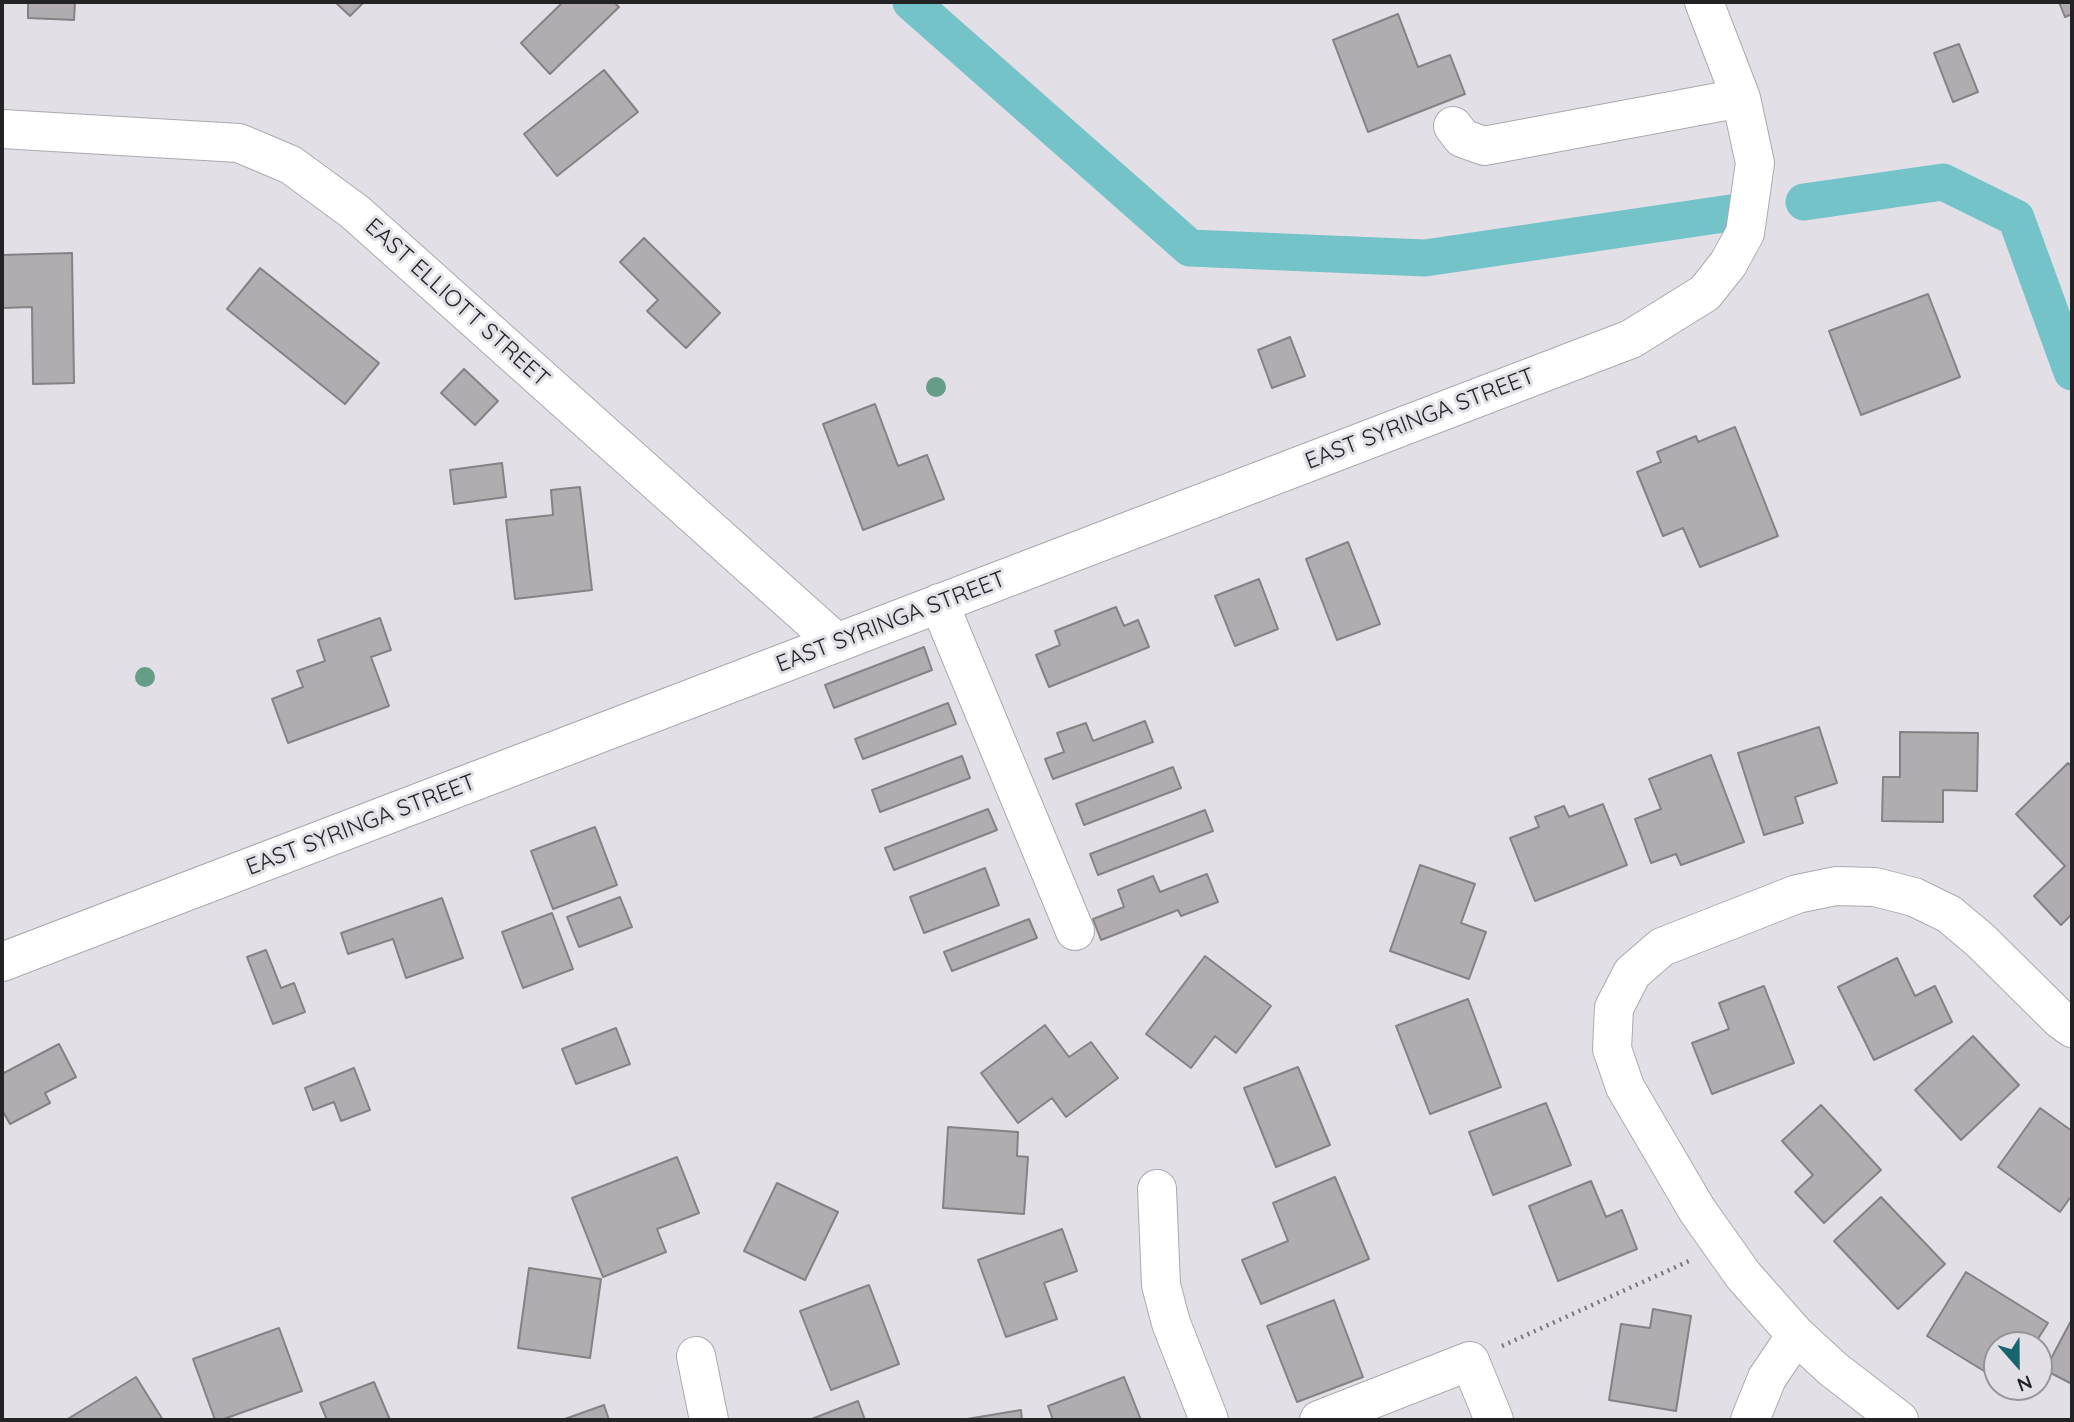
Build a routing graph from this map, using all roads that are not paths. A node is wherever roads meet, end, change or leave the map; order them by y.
1 (1704, 2) edge
2 (1741, 98) junction
3 (1453, 126) dead end
4 (2, 129) edge
5 (939, 603) junction
6 (837, 643) junction
7 (1075, 930) dead end
8 (2, 962) edge
9 (2072, 1028) edge
10 (1157, 1189) dead end
11 (1796, 1335) junction
12 (696, 1356) dead end
13 (709, 1420) edge
14 (1209, 1420) edge
15 (1319, 1420) edge
16 (1494, 1420) edge
17 (1750, 1420) edge
18 (1899, 1420) edge

1 - 2 street
2 - 3 street
2 - 5 street, EAST SYRINGA STREET
4 - 6 street, EAST ELLIOTT STREET
5 - 6 street, EAST SYRINGA STREET
5 - 7 street
6 - 8 street, EAST SYRINGA STREET
9 - 11 street
10 - 14 street
11 - 17 street
11 - 18 street
12 - 13 street
15 - 16 street

